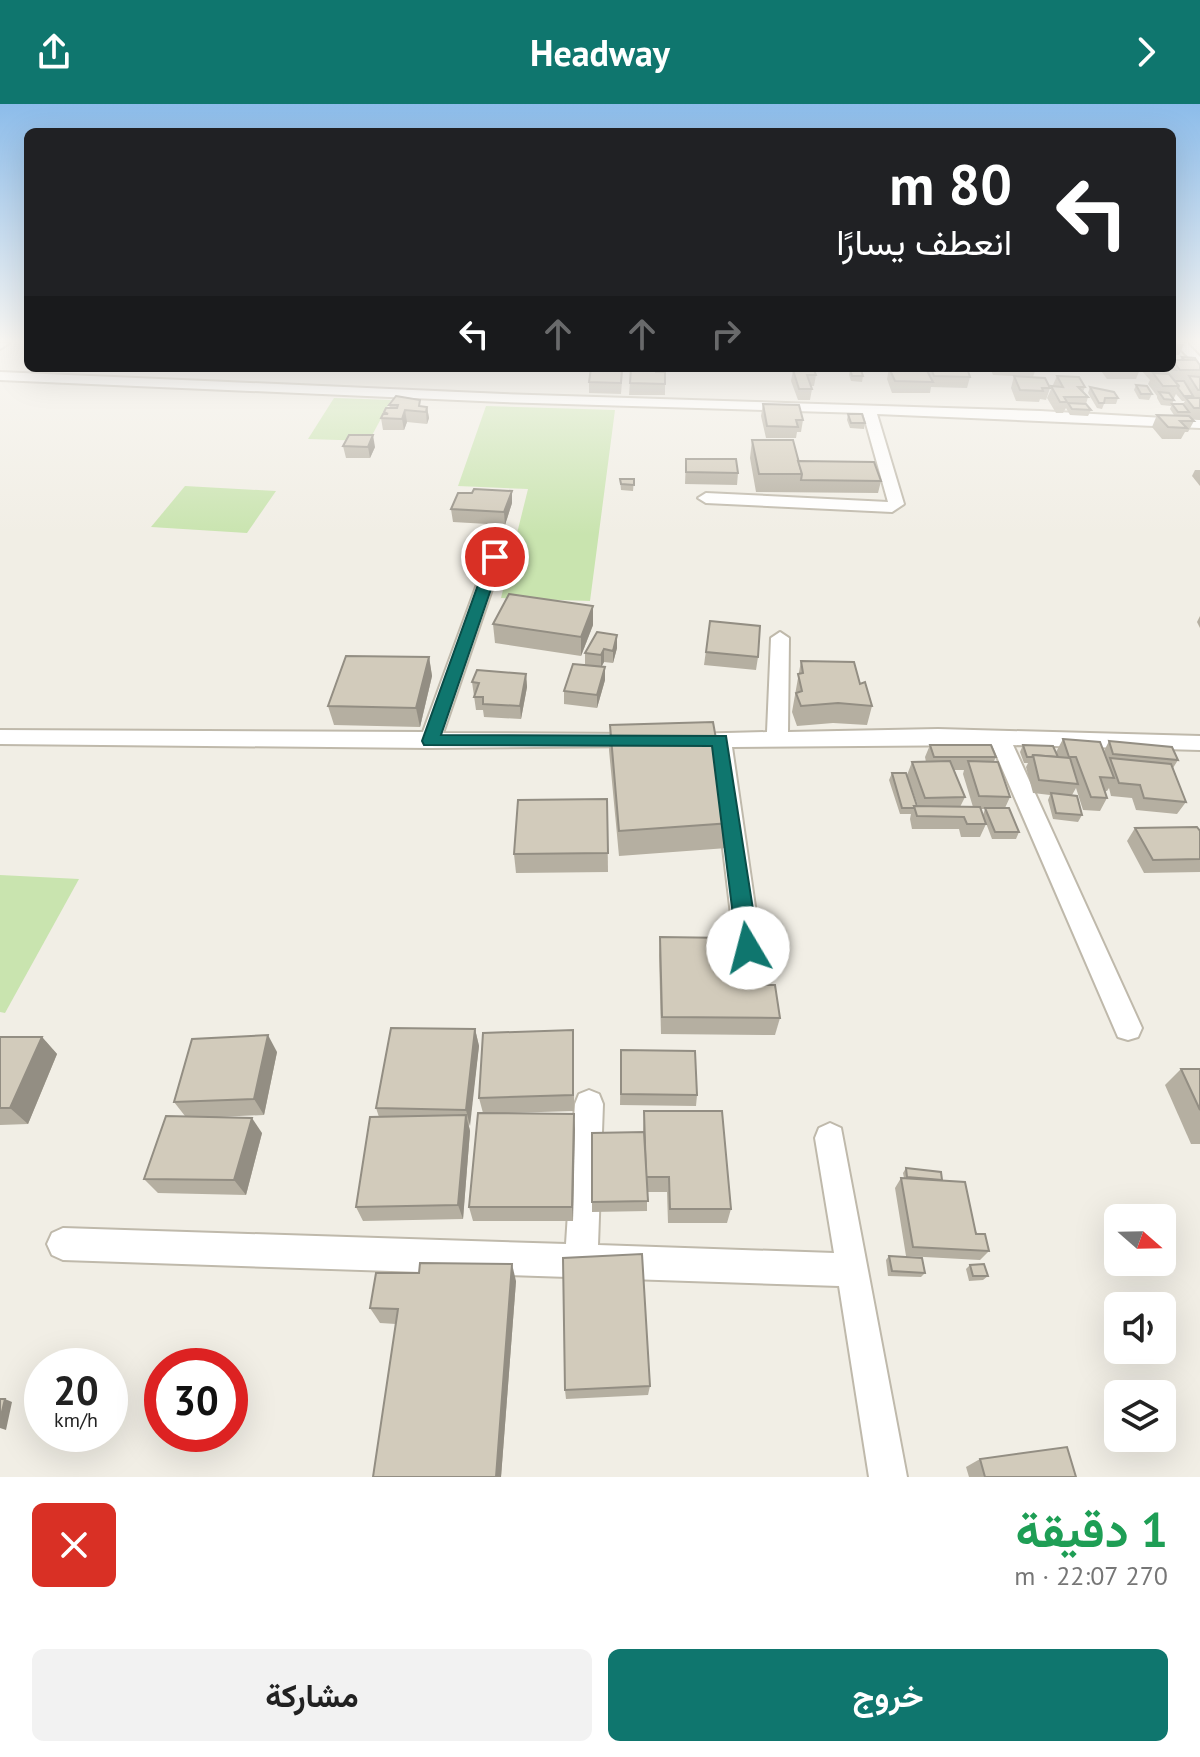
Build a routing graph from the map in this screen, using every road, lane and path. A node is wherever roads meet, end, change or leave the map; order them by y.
1 (805, 407) edge
2 (869, 409) junction
3 (1199, 426) edge
4 (706, 498) dead end
5 (495, 557) dead end
6 (780, 638) dead end
7 (0, 737) edge
8 (999, 737) junction
9 (777, 739) junction
10 (720, 740) junction
11 (430, 741) junction
12 (1200, 743) edge
13 (748, 948) dead end
14 (1128, 1028) dead end
15 (589, 1104) dead end
16 (830, 1138) dead end
17 (63, 1244) dead end
18 (581, 1261) junction
19 (853, 1270) junction
20 (888, 1477) edge

1 - 2 street
2 - 3 street
2 - 4 street
5 - 11 street
6 - 9 street
7 - 11 street
8 - 9 street
8 - 12 street
8 - 14 street
9 - 10 street
10 - 11 street
10 - 13 street
15 - 18 street
16 - 19 street
17 - 18 street
18 - 19 street
19 - 20 street

